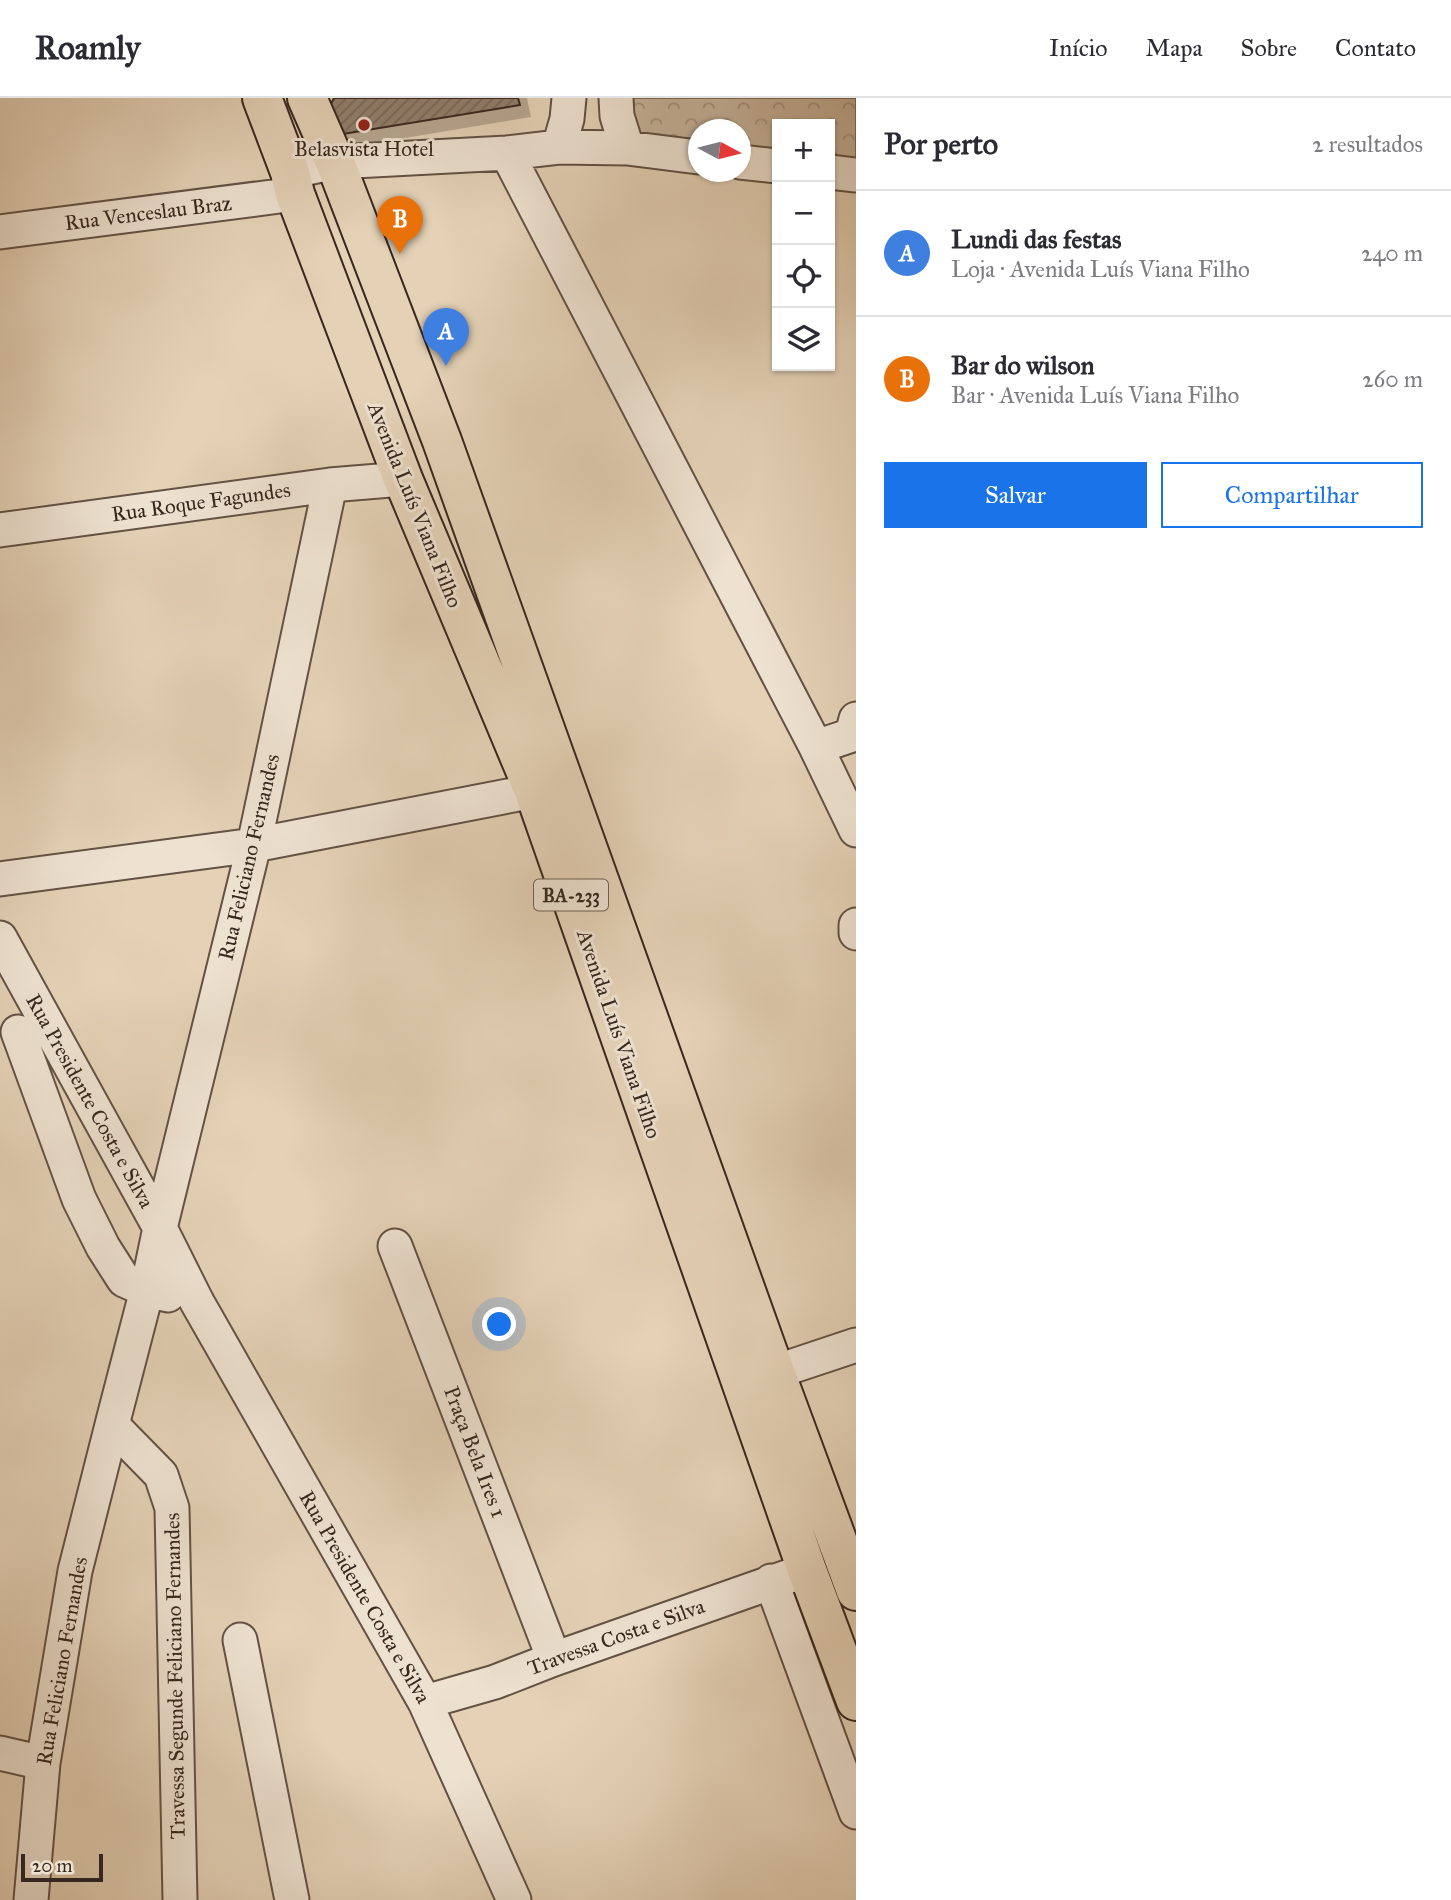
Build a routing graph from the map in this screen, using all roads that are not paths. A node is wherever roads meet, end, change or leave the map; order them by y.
1 (262, 98) edge
2 (307, 98) edge
3 (569, 98) edge
4 (616, 98) edge
5 (559, 147) junction
6 (627, 148) junction
7 (508, 153) junction
8 (688, 157) edge
9 (335, 162) junction
10 (751, 163) edge
11 (772, 165) edge
12 (835, 172) edge
13 (856, 174) edge
14 (293, 183) junction
15 (0, 232) edge
16 (402, 479) junction
17 (330, 485) junction
18 (0, 530) edge
19 (855, 730) edge
20 (816, 747) junction
21 (534, 791) junction
22 (856, 830) edge
23 (254, 845) junction
24 (0, 879) edge
25 (856, 925) edge
26 (856, 933) edge
27 (0, 939) edge
28 (23, 1031) edge
29 (160, 1228) junction
30 (395, 1246) dead end
31 (147, 1290) junction
32 (197, 1302) junction
33 (856, 1346) edge
34 (775, 1372) junction
35 (112, 1425) junction
36 (807, 1570) junction
37 (771, 1581) junction
38 (856, 1591) edge
39 (240, 1640) dead end
40 (554, 1659) junction
41 (856, 1701) edge
42 (425, 1702) junction
43 (0, 1753) edge
44 (43, 1763) junction
45 (856, 1812) edge
46 (31, 1900) edge
47 (180, 1900) edge
48 (292, 1900) edge
49 (514, 1900) edge

1 - 14 main road, Avenida Luís Viana Filho / BA-233
2 - 9 main road, Avenida Luís Viana Filho / BA-233
3 - 5 street
4 - 6 street
5 - 6 street, Rua Venceslau Braz
5 - 7 street, Rua Venceslau Braz
6 - 8 street, Rua Venceslau Braz
7 - 9 street, Rua Venceslau Braz
7 - 20 street
9 - 14 street, Rua Venceslau Braz
9 - 34 main road, Avenida Luís Viana Filho / BA-233
10 - 11 street
12 - 13 street
14 - 15 street, Rua Venceslau Braz
14 - 16 main road, Avenida Luís Viana Filho / BA-233
16 - 17 street, Rua Roque Fagundes
16 - 21 main road, Avenida Luís Viana Filho / BA-233
17 - 18 street, Rua Roque Fagundes
17 - 23 street, Rua Feliciano Fernandes
19 - 20 street
20 - 22 street
21 - 23 street
21 - 36 main road, Avenida Luís Viana Filho / BA-233
23 - 24 street
23 - 29 street, Rua Feliciano Fernandes
25 - 26 street
27 - 28 street, Rua Presidente Costa e Silva
28 - 29 street, Rua Presidente Costa e Silva
28 - 31 street, Rua Presidente Costa e Silva
29 - 31 street
29 - 32 street, Rua Presidente Costa e Silva
30 - 40 street, Praça Bela Ires 1
31 - 32 street, Rua Presidente Costa e Silva
31 - 35 street
32 - 42 street, Rua Presidente Costa e Silva
33 - 34 street
34 - 38 main road, Avenida Luís Viana Filho / BA-233
35 - 44 street, Rua Feliciano Fernandes
35 - 47 street, Travessa Segunde Feliciano Fernandes
36 - 37 street, Travessa Costa e Silva
36 - 41 main road, Avenida Luís Viana Filho / BA-233
37 - 40 street, Travessa Costa e Silva
37 - 45 street
39 - 48 street
40 - 42 street, Travessa Costa e Silva
42 - 49 street, Rua Presidente Costa e Silva
43 - 44 street
44 - 46 street, Rua Feliciano Fernandes

